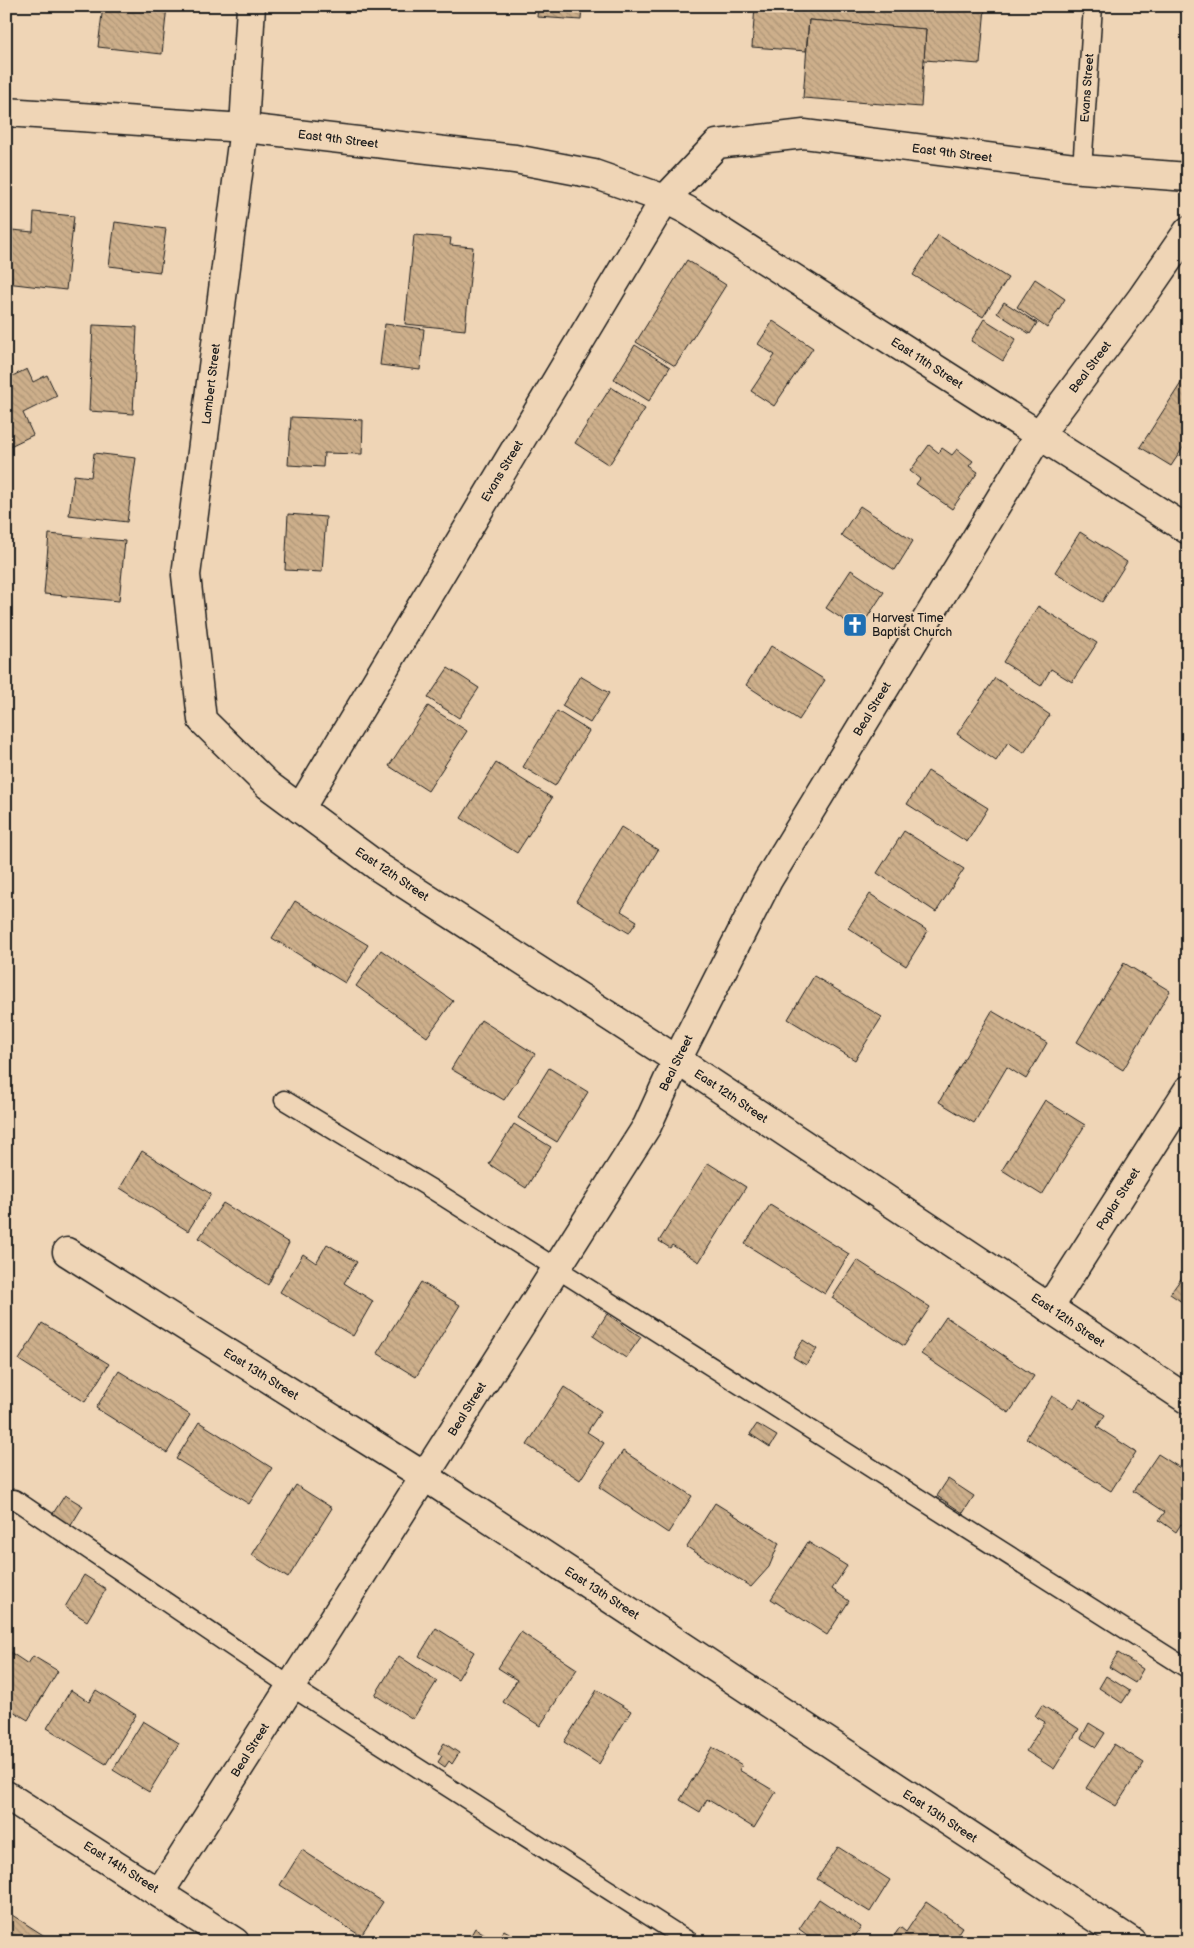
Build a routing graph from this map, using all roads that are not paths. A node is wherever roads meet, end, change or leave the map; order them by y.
1 (251, 6) edge
2 (1093, 6) edge
3 (6, 112) edge
4 (244, 128) junction
5 (717, 144) joint
6 (1082, 169) junction
7 (1188, 177) edge
8 (665, 199) junction
9 (1188, 231) edge
10 (1039, 435) junction
11 (1188, 530) edge
12 (231, 749) joint
13 (300, 808) junction
14 (677, 1060) junction
15 (1188, 1090) edge
16 (284, 1100) dead end
17 (67, 1252) dead end
18 (556, 1268) junction
19 (1049, 1308) junction
20 (1188, 1400) edge
21 (424, 1476) junction
22 (14, 1499) dead end
23 (1188, 1669) edge
24 (290, 1686) junction
25 (6, 1794) edge
26 (160, 1892) junction
27 (235, 1942) edge
28 (690, 1942) edge
29 (1132, 1942) edge

1 - 4 street, Lambert Street
2 - 6 lane, Evans Street
3 - 4 street, East 9th Street
4 - 8 street, East 9th Street
4 - 12 street, Lambert Street
5 - 6 street, East 9th Street
5 - 8 street, Evans Street
6 - 7 street, East 9th Street
8 - 10 street, East 11th Street
8 - 13 street, Evans Street
9 - 10 street, Beal Street
10 - 11 street, East 11th Street
10 - 14 street, Beal Street
12 - 13 street, East 12th Street
13 - 14 street, East 12th Street
14 - 18 street, Beal Street
14 - 19 street, East 12th Street
15 - 19 street, Poplar Street
16 - 18 lane
17 - 21 street, East 13th Street
18 - 21 street, Beal Street
18 - 23 lane
19 - 20 street, East 12th Street
21 - 24 street, Beal Street
21 - 29 street, East 13th Street
22 - 24 lane
24 - 26 street, Beal Street
24 - 28 lane
25 - 26 street, East 14th Street
26 - 27 street, East 14th Street

